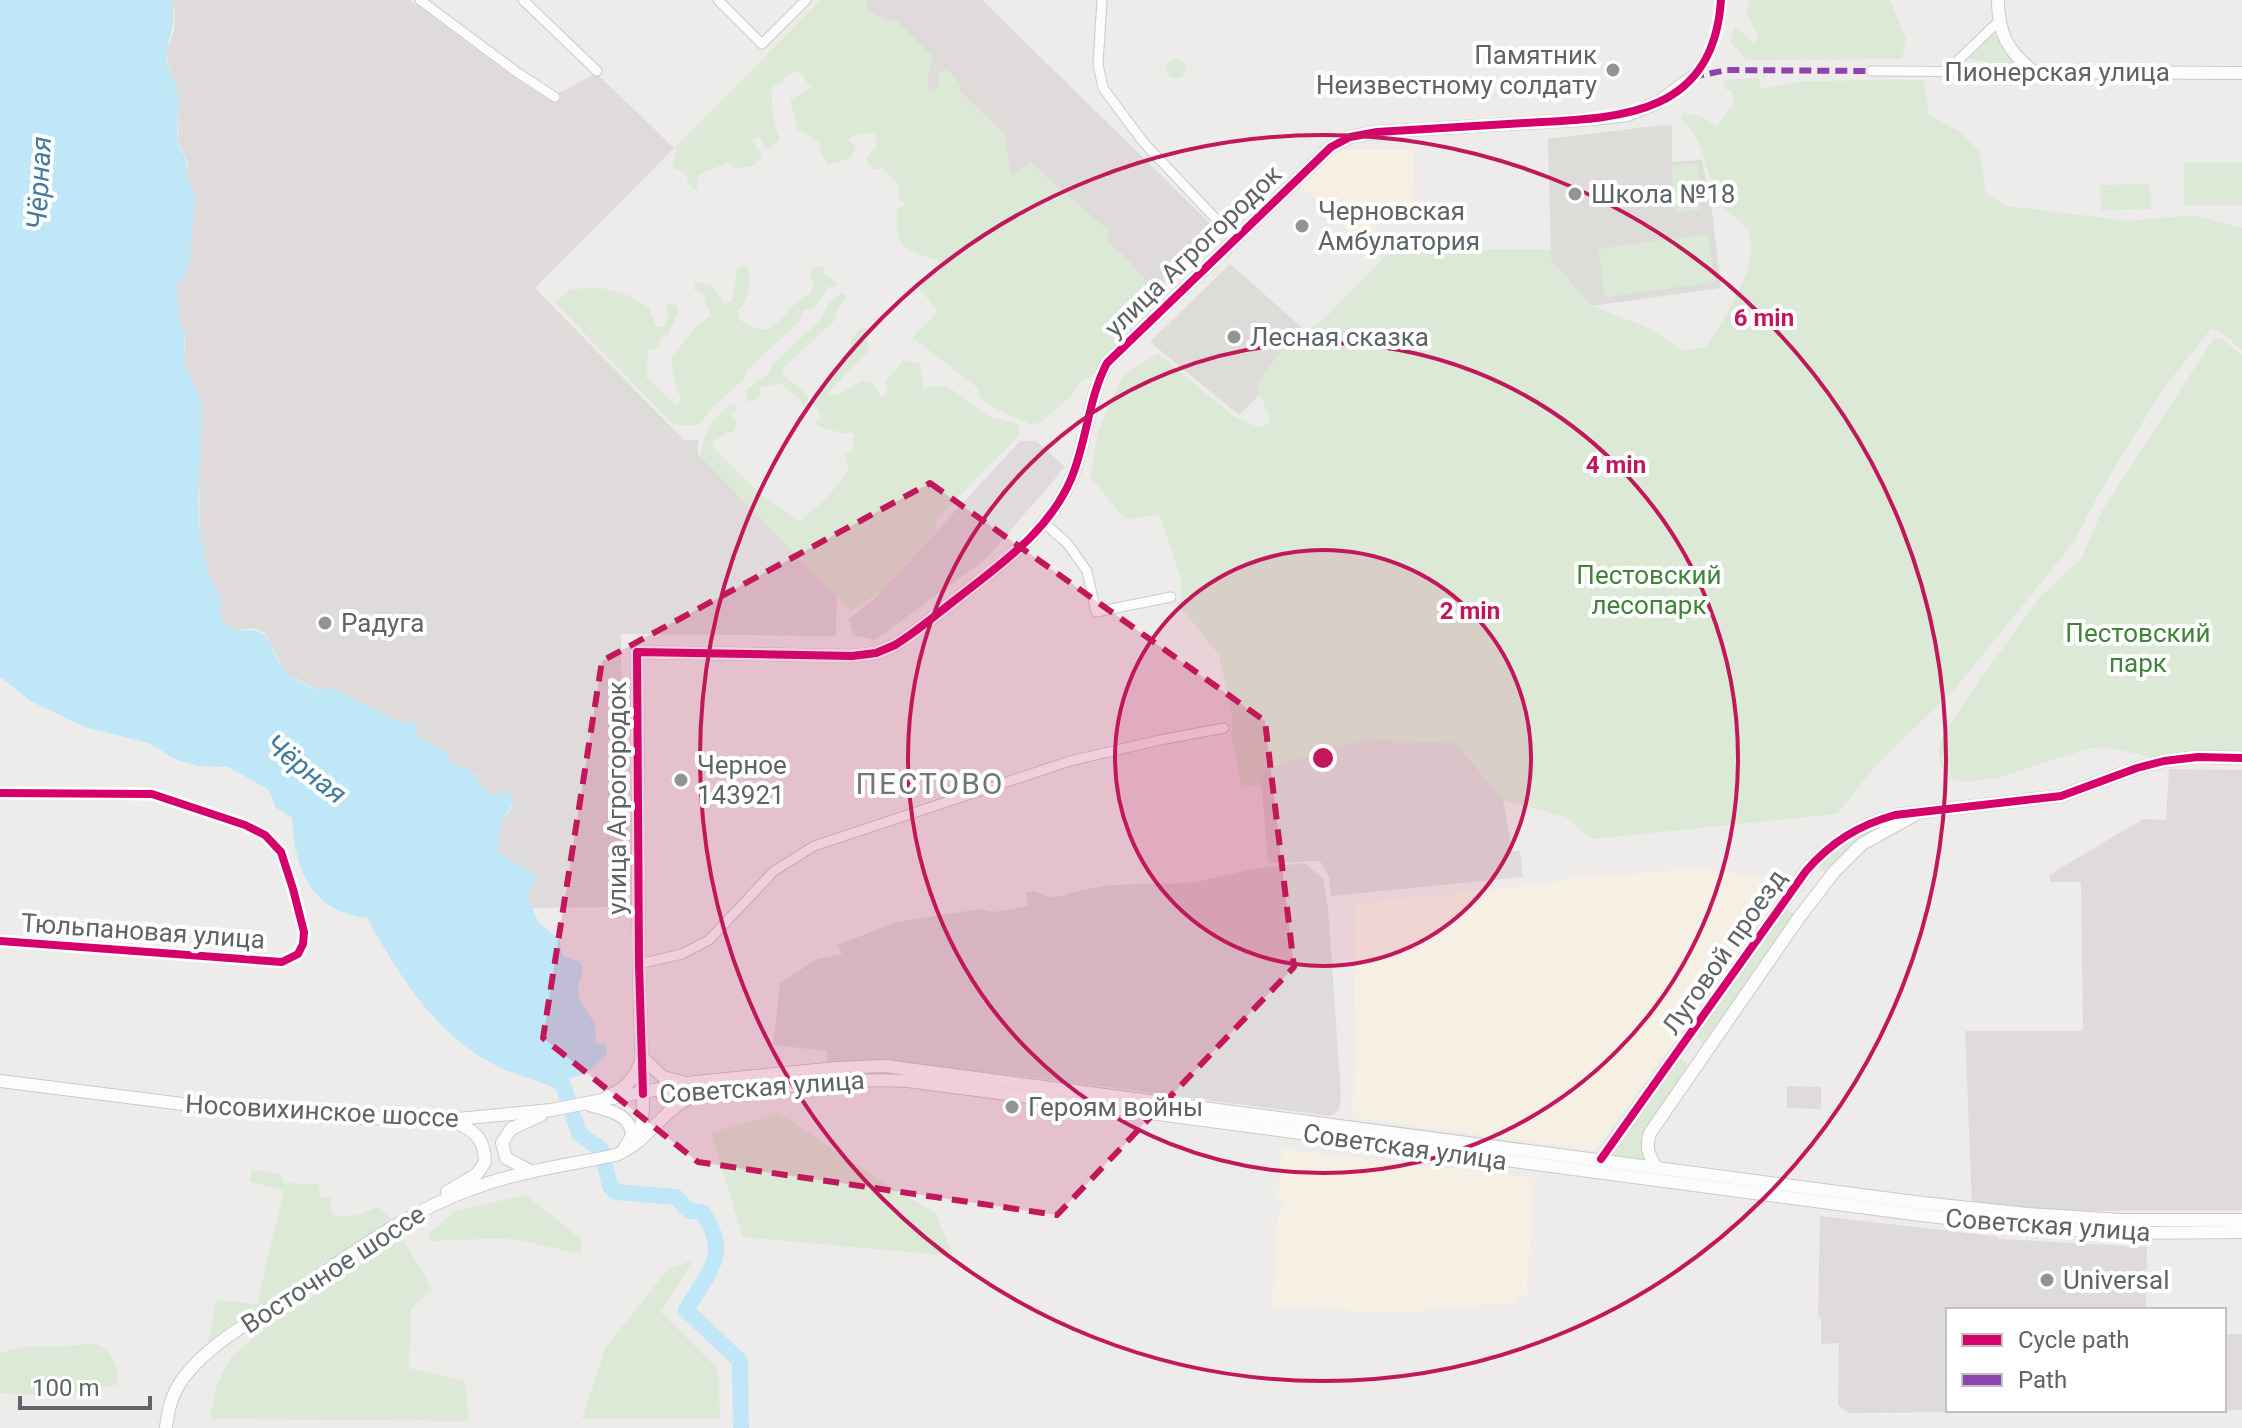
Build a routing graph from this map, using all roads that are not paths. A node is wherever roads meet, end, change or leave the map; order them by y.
1 (420, 0) edge
2 (523, 0) edge
3 (718, 0) edge
4 (806, 0) edge
5 (1102, 0) edge
6 (1721, 0) edge
7 (1998, 0) edge
8 (1999, 21) junction
9 (597, 71) dead end
10 (1871, 71) dead end
11 (1947, 71) junction
12 (2034, 72) junction
13 (2242, 73) edge
14 (1692, 77) joint
15 (555, 97) dead end
16 (1234, 238) junction
17 (1044, 523) junction
18 (1171, 597) dead end
19 (1224, 728) dead end
20 (2242, 758) edge
21 (0, 793) edge
22 (1939, 809) junction
23 (0, 941) edge
24 (639, 964) junction
25 (642, 1057) junction
26 (0, 1081) edge
27 (695, 1089) junction
28 (643, 1094) junction
29 (587, 1104) junction
30 (551, 1110) junction
31 (447, 1120) junction
32 (640, 1140) junction
33 (614, 1156) junction
34 (1601, 1159) junction
35 (1656, 1167) junction
36 (531, 1172) junction
37 (416, 1213) junction
38 (2242, 1220) edge
39 (2242, 1232) edge
40 (166, 1428) edge

1 - 15 street
2 - 9 street
3 - 4 street
5 - 16 street
6 - 14 street, улица Агрогородок
7 - 8 main road
8 - 11 street
8 - 12 main road
10 - 11 street, Пионерская улица
11 - 12 street, Пионерская улица
12 - 13 main road, Пионерская улица
14 - 16 main road, улица Агрогородок
16 - 17 main road, улица Агрогородок
17 - 18 street
17 - 24 main road, улица Агрогородок
19 - 24 street
20 - 22 main road, Луговой проезд
21 - 23 street, Тюльпановая улица
22 - 34 main road, Луговой проезд
22 - 35 main road, Луговой проезд
24 - 25 main road, улица Агрогородок
25 - 27 main road
25 - 28 main road, улица Агрогородок
25 - 29 main road
26 - 31 main road, Носовихинское шоссе
27 - 28 main road, Советская улица
27 - 32 main road, Восточное шоссе
27 - 34 main road, Советская улица
27 - 39 main road, Советская улица
28 - 29 main road, Носовихинское шоссе
28 - 32 main road
29 - 30 main road, Носовихинское шоссе
29 - 33 main road
30 - 31 main road, Носовихинское шоссе
30 - 36 main road
31 - 37 main road
32 - 33 main road, Восточное шоссе
33 - 36 main road, Восточное шоссе
34 - 35 main road, Советская улица
35 - 38 main road, Советская улица
36 - 37 main road, Восточное шоссе
37 - 40 main road, Восточное шоссе

